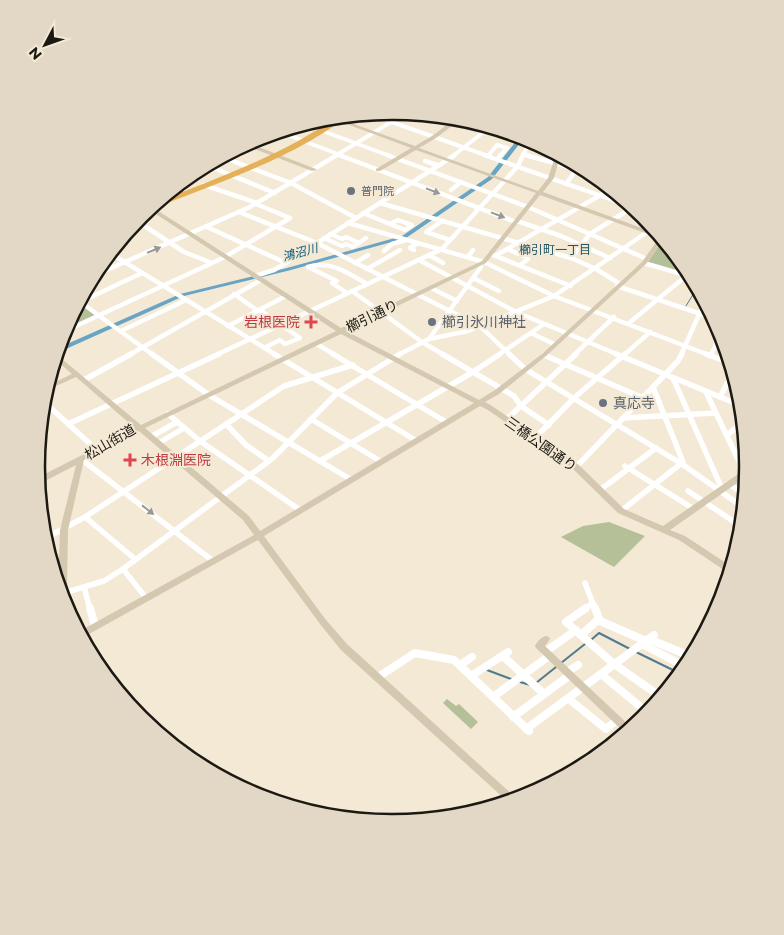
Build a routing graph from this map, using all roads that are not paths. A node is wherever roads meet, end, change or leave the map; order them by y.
1 (387, 120) edge
2 (395, 120) edge
3 (392, 122) junction
4 (348, 123) edge
5 (450, 125) edge
6 (330, 126) edge
7 (317, 129) edge
8 (323, 131) junction
9 (373, 133) junction
10 (484, 133) edge
11 (291, 136) edge
12 (434, 137) junction
13 (306, 142) junction
14 (357, 144) junction
15 (526, 147) edge
16 (257, 148) edge
17 (415, 148) junction
18 (465, 148) junction
19 (523, 154) junction
20 (339, 155) junction
21 (277, 156) junction
22 (488, 156) junction
23 (397, 159) junction
24 (446, 159) junction
25 (497, 159) junction
26 (231, 160) edge
27 (425, 161) dead end
28 (556, 164) junction
29 (437, 165) junction
30 (563, 165) edge
31 (518, 166) junction
32 (249, 167) junction
33 (215, 169) edge
34 (314, 170) junction
35 (378, 170) junction
36 (429, 170) junction
37 (575, 172) edge
38 (229, 175) junction
39 (551, 178) junction
40 (411, 182) junction
41 (461, 182) junction
42 (503, 182) junction
43 (291, 183) junction
44 (566, 184) junction
45 (204, 185) junction
46 (451, 190) dead end
47 (183, 191) edge
48 (186, 192) junction
49 (275, 193) junction
50 (540, 193) junction
51 (604, 193) edge
52 (492, 194) junction
53 (600, 195) junction
54 (176, 196) edge
55 (612, 199) edge
56 (380, 202) junction
57 (256, 203) junction
58 (528, 207) junction
59 (579, 207) junction
60 (479, 208) junction
61 (158, 212) edge
62 (239, 212) junction
63 (626, 212) edge
64 (363, 213) junction
65 (356, 218) junction
66 (558, 220) junction
67 (614, 220) junction
68 (442, 221) junction
69 (516, 222) junction
70 (348, 223) junction
71 (390, 224) dead end
72 (144, 225) edge
73 (275, 226) junction
74 (462, 226) junction
75 (206, 227) junction
76 (542, 229) junction
77 (646, 231) edge
78 (647, 233) edge
79 (189, 234) junction
80 (330, 234) junction
81 (590, 234) junction
82 (324, 238) junction
83 (367, 239) dead end
84 (402, 239) junction
85 (503, 239) junction
86 (450, 240) junction
87 (415, 242) junction
88 (171, 243) junction
89 (317, 243) junction
90 (359, 243) junction
91 (518, 243) junction
92 (581, 244) junction
93 (657, 244) edge
94 (245, 245) junction
95 (405, 246) dead end
96 (442, 249) junction
97 (507, 249) junction
98 (624, 249) junction
99 (400, 250) dead end
100 (414, 250) dead end
101 (473, 250) dead end
102 (384, 251) dead end
103 (368, 255) dead end
104 (429, 255) junction
105 (493, 255) junction
106 (116, 257) edge
107 (225, 257) junction
108 (468, 257) junction
109 (571, 258) junction
110 (610, 258) junction
111 (419, 260) junction
112 (646, 261) junction
113 (125, 263) junction
114 (212, 263) junction
115 (286, 263) junction
116 (355, 263) junction
117 (443, 263) dead end
118 (482, 263) junction
119 (520, 265) junction
120 (596, 268) junction
121 (367, 269) junction
122 (107, 270) edge
123 (142, 273) junction
124 (680, 274) edge
125 (382, 277) junction
126 (258, 278) junction
127 (452, 278) junction
128 (473, 278) junction
129 (683, 278) edge
130 (367, 284) junction
131 (619, 285) junction
132 (163, 286) junction
133 (467, 286) junction
134 (571, 286) junction
135 (431, 288) junction
136 (499, 291) dead end
137 (349, 292) junction
138 (234, 294) junction
139 (417, 294) junction
140 (286, 296) junction
141 (554, 296) junction
142 (182, 297) junction
143 (89, 298) edge
144 (658, 299) junction
145 (457, 301) junction
146 (85, 306) edge
147 (700, 307) edge
148 (592, 309) junction
149 (259, 310) junction
150 (205, 311) junction
151 (309, 311) junction
152 (450, 311) junction
153 (380, 312) junction
154 (516, 312) junction
155 (696, 313) junction
156 (99, 315) junction
157 (704, 315) edge
158 (614, 317) junction
159 (629, 323) junction
160 (281, 324) junction
161 (544, 324) junction
162 (75, 326) edge
163 (228, 326) junction
164 (481, 327) junction
165 (121, 331) junction
166 (341, 331) junction
167 (650, 332) junction
168 (531, 333) junction
169 (566, 333) junction
170 (249, 339) junction
171 (429, 339) junction
172 (422, 342) junction
173 (588, 342) junction
174 (315, 343) junction
175 (554, 344) junction
176 (716, 344) edge
177 (142, 346) junction
178 (687, 346) junction
179 (264, 348) junction
180 (506, 350) junction
181 (544, 355) junction
182 (710, 356) junction
183 (622, 357) junction
184 (392, 358) junction
185 (283, 359) junction
186 (722, 360) edge
187 (62, 361) edge
188 (565, 364) junction
189 (353, 365) junction
190 (525, 370) junction
191 (178, 371) junction
192 (472, 372) junction
193 (366, 373) junction
194 (77, 374) junction
195 (666, 375) junction
196 (314, 378) junction
197 (598, 378) junction
198 (673, 378) junction
199 (84, 380) junction
200 (546, 382) junction
201 (728, 382) edge
202 (56, 384) edge
203 (448, 386) junction
204 (652, 388) junction
205 (501, 389) junction
206 (706, 392) junction
207 (337, 393) junction
208 (209, 394) junction
209 (720, 397) junction
210 (574, 398) junction
211 (643, 398) junction
212 (732, 402) edge
213 (111, 403) junction
214 (480, 403) junction
215 (417, 404) junction
216 (520, 406) junction
217 (51, 408) edge
218 (716, 413) junction
219 (168, 414) junction
220 (241, 414) junction
221 (690, 415) junction
222 (664, 416) junction
223 (623, 418) junction
224 (311, 419) junction
225 (507, 419) junction
226 (177, 422) junction
227 (446, 422) junction
228 (386, 423) junction
229 (68, 424) junction
230 (226, 424) junction
231 (549, 425) junction
232 (617, 425) junction
233 (736, 427) edge
234 (140, 428) junction
235 (184, 428) junction
236 (154, 435) dead end
237 (727, 435) junction
238 (535, 438) junction
239 (415, 440) junction
240 (162, 441) dead end
241 (200, 441) junction
242 (291, 442) junction
243 (351, 443) junction
244 (656, 448) junction
245 (97, 450) junction
246 (175, 457) junction
247 (739, 458) edge
248 (81, 459) junction
249 (269, 461) junction
250 (320, 461) junction
251 (380, 461) junction
252 (682, 464) junction
253 (576, 467) junction
254 (627, 467) junction
255 (250, 476) junction
256 (45, 477) edge
257 (739, 478) edge
258 (350, 479) junction
259 (729, 484) junction
260 (655, 485) junction
261 (600, 490) junction
262 (720, 490) junction
263 (738, 490) edge
264 (124, 491) junction
265 (688, 491) dead end
266 (222, 497) junction
267 (704, 501) junction
268 (737, 503) edge
269 (694, 509) junction
270 (300, 510) junction
271 (620, 511) junction
272 (85, 517) junction
273 (734, 522) edge
274 (64, 530) junction
275 (664, 530) junction
276 (175, 531) junction
277 (52, 535) edge
278 (258, 536) junction
279 (135, 559) junction
280 (213, 561) junction
281 (724, 567) edge
282 (123, 569) junction
283 (63, 579) edge
284 (585, 583) dead end
285 (84, 587) junction
286 (68, 592) edge
287 (146, 598) junction
288 (593, 603) junction
289 (599, 619) junction
290 (95, 626) junction
291 (576, 630) junction
292 (86, 631) edge
293 (581, 635) junction
294 (546, 639) dead end
295 (648, 640) junction
296 (547, 654) junction
297 (684, 655) edge
298 (472, 656) dead end
299 (679, 662) edge
300 (614, 664) junction
301 (460, 665) junction
302 (578, 665) dead end
303 (569, 674) junction
304 (601, 674) junction
305 (523, 675) junction
306 (471, 676) junction
307 (378, 677) junction
308 (585, 688) junction
309 (544, 694) junction
310 (655, 694) edge
311 (493, 697) junction
312 (569, 699) junction
313 (641, 708) edge
314 (514, 716) junction
315 (617, 720) junction
316 (623, 726) edge
317 (507, 795) edge

1 - 3 street
2 - 3 street
3 - 9 street
3 - 12 street
4 - 9 street
5 - 12 street
6 - 8 highway
7 - 8 street
8 - 13 highway
8 - 14 street
9 - 14 street
9 - 17 street
10 - 18 street
11 - 13 street
12 - 17 street
12 - 18 street
13 - 20 street
13 - 21 highway
14 - 20 street
14 - 23 street
15 - 19 street
16 - 21 street
17 - 23 street
17 - 24 street
18 - 22 street
18 - 24 street
19 - 28 street
19 - 31 street
20 - 34 street
20 - 35 street
21 - 32 highway
21 - 34 street
22 - 25 street
22 - 25 street
23 - 35 street
23 - 36 street
24 - 29 street
24 - 42 street
25 - 31 street
26 - 32 street
27 - 29 street
28 - 30 street
28 - 39 street, 櫛引通り
29 - 36 street
31 - 39 street
31 - 42 street
32 - 38 highway
32 - 43 street
33 - 38 street
34 - 43 street
35 - 40 street
36 - 40 street
36 - 41 street
37 - 44 street
38 - 45 highway
38 - 49 street
39 - 44 street
39 - 50 street, 櫛引通り
40 - 56 street
40 -> 60 street
41 - 46 street
41 - 52 street
42 - 50 street
42 - 52 street
43 - 49 street
43 - 65 street
44 - 53 street
45 - 48 highway
45 - 57 street
47 - 48 street
48 - 54 highway
49 - 57 street
50 - 58 street, 櫛引通り
50 - 59 street
51 - 53 street
52 - 58 street
52 - 60 street
53 - 55 street
53 - 59 street
56 - 64 street
56 - 68 street
57 - 62 street
57 - 73 street
58 - 66 street
58 - 69 street, 櫛引通り
59 - 66 street
59 - 67 street
60 -> 69 street
60 - 74 street
61 - 79 street, 三橋公園通り
62 - 73 street
62 - 75 street
63 - 67 street
64 - 65 street
64 - 71 street
65 - 70 street
66 - 76 street
66 - 81 street
67 - 77 street
67 - 81 street
68 - 74 street
68 - 86 street
69 - 76 street
69 - 85 street, 櫛引通り
70 - 80 street
70 - 84 street
72 - 88 street
73 - 89 street
73 - 94 street
74 - 85 street
74 - 86 street
75 - 79 street
75 - 94 street
76 - 91 street
76 - 92 street
78 - 98 street
79 - 88 street
79 - 107 street, 三橋公園通り
80 - 82 street
80 - 90 street
81 - 92 street
81 - 98 street
82 - 89 street
82 - 90 street
83 - 90 street
84 - 87 street
84 - 102 street
85 - 91 street
85 - 105 street, 櫛引通り
86 - 96 street
87 - 95 street
87 - 96 street
87 - 100 street
113 -> 88 street
88 - 114 street
89 - 115 street
89 - 116 street
91 - 97 street
91 - 109 street
92 - 109 street
92 - 110 street
93 - 112 street
94 - 107 street
94 - 115 street
96 - 104 street
96 - 108 street
97 - 105 street
97 - 119 street
98 - 110 street
98 - 112 street
99 - 121 street
101 - 108 street
103 - 116 street
104 - 111 street
104 - 117 street
105 - 118 street, 櫛引通り
105 - 119 street
106 - 113 street
107 - 114 street
107 - 126 street, 三橋公園通り
108 - 118 street
109 - 120 street
110 - 120 street
111 - 125 street
111 - 127 street
112 - 124 street
112 - 131 street
113 - 122 street
113 - 123 street
114 - 132 street
115 - 126 street
116 - 121 street
118 - 127 street, 櫛引通り
118 - 128 street
118 - 141 street
119 - 134 street
120 - 131 street
120 - 134 street
121 - 125 street
123 - 132 street
123 - 143 street
125 - 130 street
125 - 139 street
126 - 138 street
126 - 140 street, 三橋公園通り
127 - 133 street
127 - 135 street, 櫛引通り
128 - 133 street
128 - 136 street
129 - 144 street
130 - 137 street
130 - 137 street
131 - 144 street
131 - 148 street
132 - 142 street
132 - 156 street
133 - 145 street
133 - 154 street
134 - 141 street
135 - 139 street, 櫛引通り
135 - 145 street
137 - 151 street
137 - 153 street
138 - 149 street
138 - 150 street
139 - 152 street
139 - 153 street, 櫛引通り
140 - 149 street
140 - 151 street, 三橋公園通り
141 - 148 street
141 - 154 street
142 - 150 street
142 - 165 street
144 - 155 street
144 - 159 street
145 - 152 street
146 - 156 street
147 - 155 street
148 - 158 street
148 - 169 street
149 - 160 street
149 - 163 street
150 - 163 street
150 - 177 street
151 - 160 street
151 - 166 street, 三橋公園通り
152 - 164 street
152 - 171 street
153 - 166 street, 櫛引通り
153 - 172 street
154 - 161 street
154 - 164 street
155 - 157 street
155 - 178 street
156 - 162 street
156 - 165 street
158 - 159 street
158 - 173 street
159 - 167 street
160 - 170 street
160 - 179 street
161 - 168 street
161 - 169 street
163 - 170 street
164 - 171 street
164 - 180 street
165 - 177 street
166 - 174 street, 櫛引通り
166 - 184 street, 三橋公園通り
167 - 178 street
167 - 183 street
168 - 175 street
168 - 180 street
169 - 173 street
169 - 175 street
170 - 179 street
170 - 191 street
171 - 172 street
172 - 184 street
172 - 192 street
173 - 183 street
173 - 188 street
174 - 185 street, 櫛引通り
174 - 189 street
175 - 181 street
176 - 182 street
177 - 191 street
177 - 199 street
178 - 182 street
178 - 195 street
179 - 185 street
180 - 190 street
180 - 192 street
181 - 188 street
181 - 190 street
182 - 186 street
183 - 195 street
183 - 197 street
184 - 193 street
184 - 203 street, 三橋公園通り
185 - 196 street
185 - 208 street, 櫛引通り
187 - 194 street, 松山街道
188 - 197 street
188 - 200 street
189 - 193 street
189 - 196 street
190 - 200 street
190 - 205 street
191 - 208 street
191 - 213 street
192 - 203 street
192 - 205 street
193 - 207 street
193 - 215 street
194 - 199 street, 松山街道
194 - 202 street
195 - 198 street
195 - 204 street
196 - 207 street
196 - 220 street
197 - 210 street
197 - 211 street
198 - 206 street
198 - 221 street
199 - 213 street, 松山街道
200 - 210 street
200 - 216 street
201 - 209 street
203 - 214 street, 三橋公園通り
203 - 215 street
204 - 211 street
204 - 222 street
205 - 214 street
205 - 216 street
206 - 209 street
206 - 218 street
207 - 224 street
207 - 228 street
208 - 219 street, 櫛引通り
208 - 220 street
209 - 212 street
210 - 231 street
210 - 232 street
211 - 223 street
213 - 229 street
213 - 234 street, 松山街道
214 - 225 street, 三橋公園通り
214 - 227 street
215 - 227 street
215 - 228 street
216 - 225 street
216 - 231 street
217 - 229 street
218 - 221 street
218 - 237 street
219 - 226 street
219 - 234 street, 櫛引通り
220 - 230 street
220 - 242 street
221 - 222 street
221 - 262 street
222 - 223 street
222 - 252 street
223 - 232 street
224 - 242 street
224 - 243 street
225 - 238 street, 三橋公園通り
226 - 235 street
226 - 236 street
227 - 239 street
228 - 239 street
228 - 243 street
229 - 245 street
230 - 241 street
230 - 249 street
231 - 238 street
232 - 244 street
232 - 253 street
233 - 237 street
234 - 245 street, 松山街道
234 - 246 street
235 - 240 street
235 - 241 street
237 - 247 street
238 - 253 street, 三橋公園通り
239 - 251 street
241 - 246 street
241 - 255 street
242 - 249 street
242 - 250 street
243 - 250 street
243 - 251 street
244 - 252 street
244 - 254 street
245 - 248 street, 松山街道
246 - 264 street
246 - 266 street
248 - 256 street
248 - 264 street
248 - 274 street, 松山街道
249 - 255 street
250 - 258 street
251 - 258 street
252 - 260 street
252 - 262 street
253 - 261 street, 三橋公園通り
254 - 260 street
254 - 261 street
255 - 266 street
255 - 270 street
257 - 259 street
258 - 270 street
259 - 262 street
259 - 263 street
260 - 269 street
260 - 271 street
261 - 271 street, 三橋公園通り
262 - 267 street
262 - 268 street
264 - 272 street
264 -> 276 street
265 - 267 street
266 - 276 street
266 - 278 street
267 - 269 street
267 - 273 street
269 - 275 street
270 - 278 street
271 - 275 street, 三橋公園通り
272 - 274 street
272 - 279 street
274 - 277 street
274 - 283 street, 松山街道
275 - 281 street, 三橋公園通り
276 - 279 street
276 - 280 street
278 - 280 street
278 - 307 street
279 - 282 street
280 - 287 street
282 - 285 street
282 - 287 street
284 - 288 street
285 - 286 street
285 - 290 street
287 - 290 street
288 - 289 street
288 - 291 street
289 - 293 street
289 - 295 street
290 - 292 street
291 - 293 street
291 - 296 street
293 - 300 street
294 - 296 street
295 - 297 street
295 - 299 street
295 - 300 street
296 - 303 street
296 - 305 street
298 - 301 street
300 - 304 street
300 - 310 street
301 - 306 street
301 - 307 street
302 - 303 street
303 - 308 street
303 - 309 street
304 - 308 street
304 - 313 street
305 - 306 street
305 - 309 street
305 - 311 street
306 - 311 street
307 - 317 street
308 - 312 street
308 - 315 street
309 - 314 street
311 - 314 street
312 - 314 street
312 - 315 street
315 - 316 street

